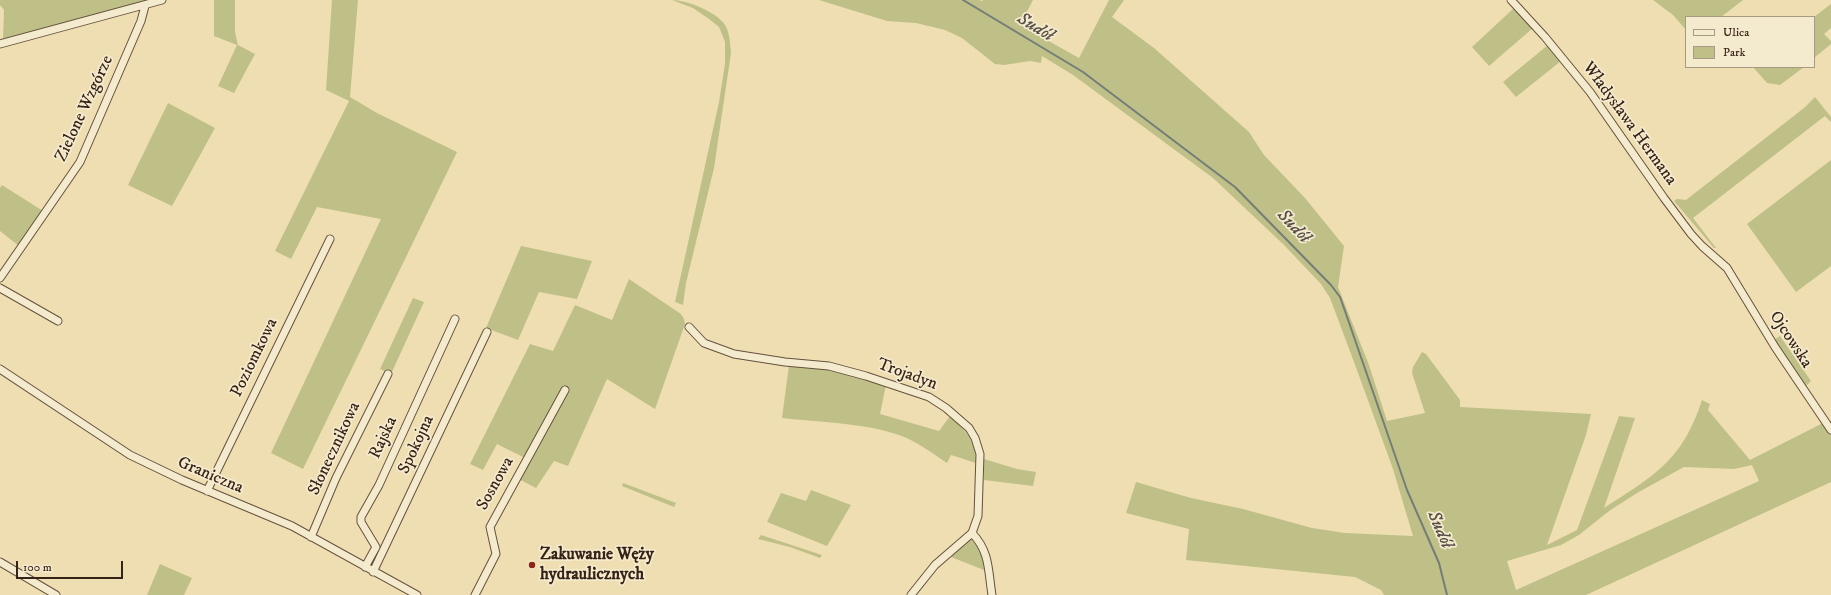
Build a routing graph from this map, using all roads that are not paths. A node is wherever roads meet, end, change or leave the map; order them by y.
1 (162, 0) edge
2 (1511, 0) edge
3 (145, 6) junction
4 (0, 44) edge
5 (330, 239) dead end
6 (1723, 265) joint
7 (0, 278) edge
8 (0, 288) edge
9 (455, 319) dead end
10 (58, 321) dead end
11 (689, 327) dead end
12 (487, 332) dead end
13 (0, 369) edge
14 (388, 374) dead end
15 (566, 390) dead end
16 (1831, 430) edge
17 (207, 491) junction
18 (972, 533) junction
19 (311, 537) junction
20 (0, 562) edge
21 (365, 567) junction
22 (373, 572) junction
23 (56, 595) edge
24 (417, 595) edge
25 (475, 595) edge
26 (911, 595) edge
27 (992, 595) edge

1 - 3 street
2 - 6 street, Władysława Hermana
3 - 4 street
3 - 7 street, Zielone Wzgórze
5 - 17 street, Poziomkowa
6 - 16 street, Ojcowska
8 - 10 street
9 - 21 street, Rajska
11 - 18 street, Trojadyn
12 - 22 street, Spokojna
13 - 17 street, Graniczna
14 - 19 street, Słonecznikowa
15 - 25 street, Sosnowa
17 - 19 street, Graniczna
18 - 26 street
18 - 27 street
19 - 21 street, Graniczna
20 - 23 street
21 - 22 street, Graniczna
22 - 24 street, Graniczna

